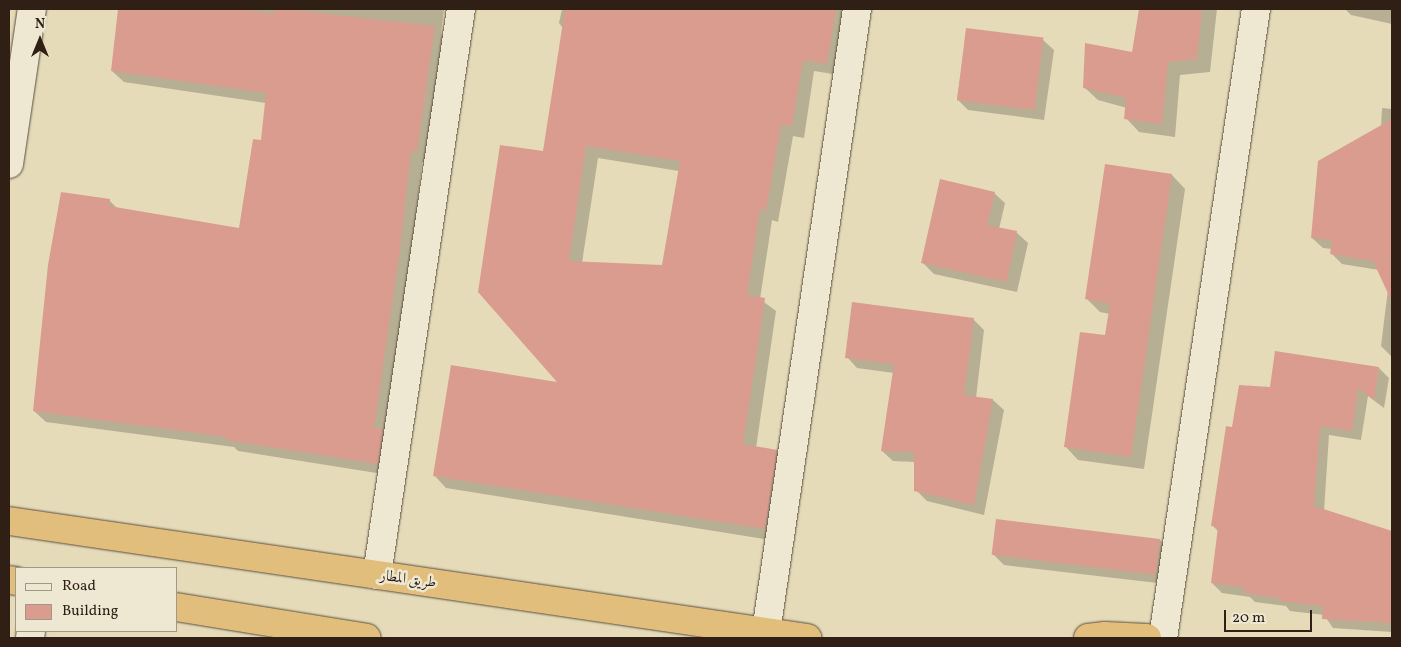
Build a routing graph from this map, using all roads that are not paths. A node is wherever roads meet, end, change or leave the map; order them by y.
1 (32, 9) edge
2 (461, 9) edge
3 (857, 9) edge
4 (1256, 9) edge
5 (9, 164) edge
6 (9, 521) edge
7 (377, 575) junction
8 (178, 607) edge
9 (766, 632) junction
10 (368, 638) edge
11 (807, 638) edge
12 (1088, 638) edge
13 (1147, 638) edge
14 (1163, 638) edge

1 - 5 street
2 - 7 street
3 - 9 street
4 - 14 street
6 - 7 highway, طريق المطار
7 - 9 highway, طريق المطار
8 - 10 highway
9 - 11 highway, طريق المطار
12 - 13 highway

